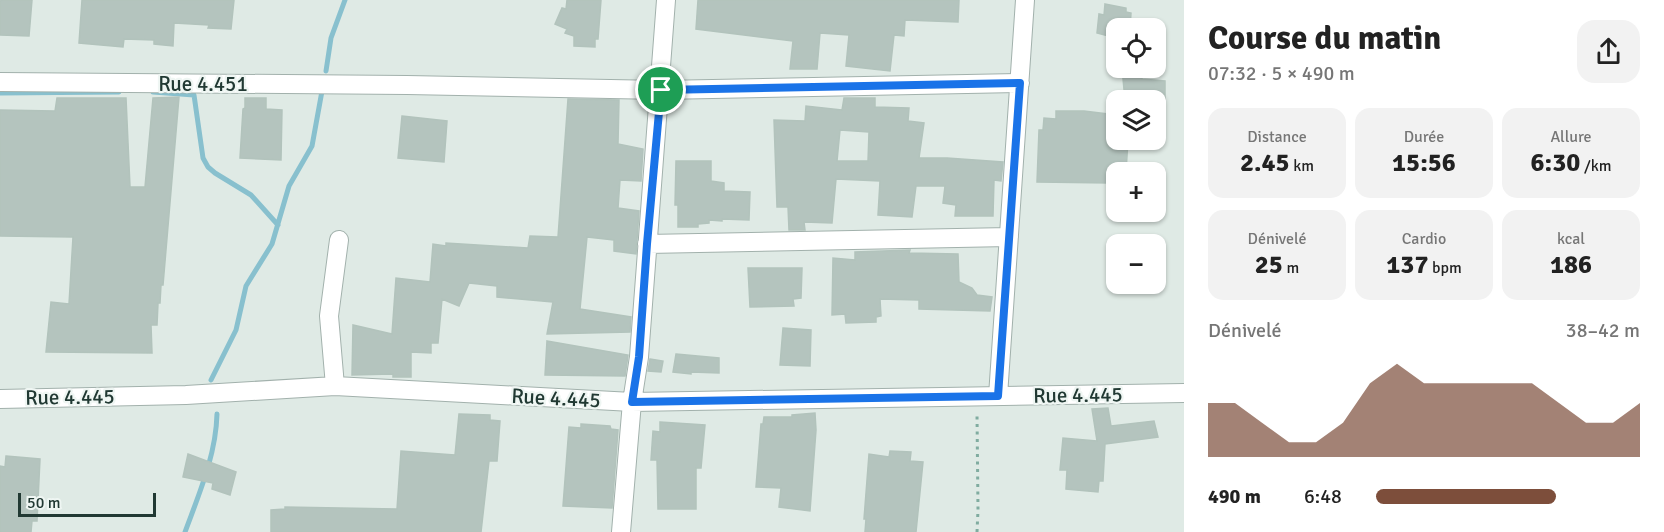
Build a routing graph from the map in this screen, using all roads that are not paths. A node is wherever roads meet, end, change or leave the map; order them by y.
1 (666, 0) edge
2 (1025, 0) edge
3 (0, 82) edge
4 (1020, 83) junction
5 (661, 90) junction
6 (1009, 237) junction
7 (339, 240) dead end
8 (647, 244) junction
9 (335, 386) junction
10 (1184, 393) edge
11 (998, 396) junction
12 (0, 399) edge
13 (632, 402) junction
14 (621, 532) edge

1 - 5 street
2 - 4 street
3 - 5 street, Rue 4.451
4 - 5 street, Rue 4.451
4 - 6 street
5 - 8 street
6 - 8 street
6 - 11 street
7 - 9 street
8 - 13 street
9 - 12 street, Rue 4.445
9 - 13 street, Rue 4.445
10 - 11 street, Rue 4.445
11 - 13 street, Rue 4.445
13 - 14 street

